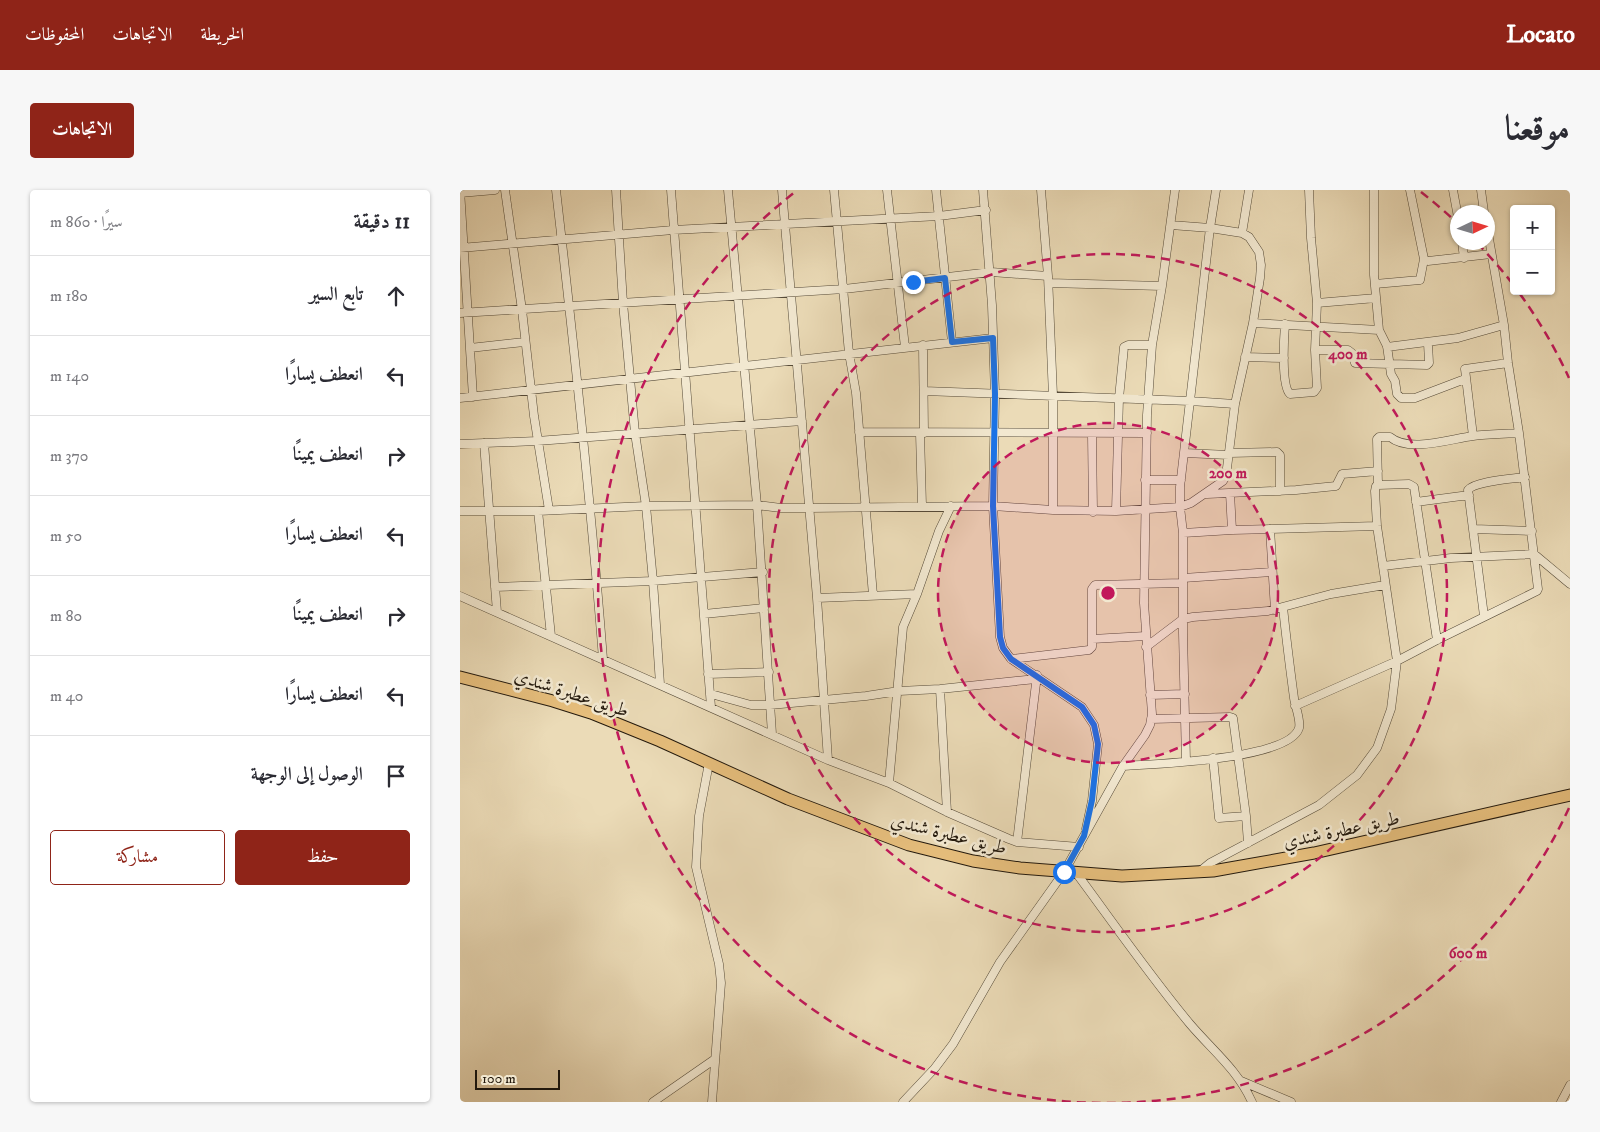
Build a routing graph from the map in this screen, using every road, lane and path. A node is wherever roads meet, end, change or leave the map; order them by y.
1 (495, 190) edge
2 (504, 190) edge
3 (556, 190) edge
4 (616, 190) edge
5 (671, 190) edge
6 (728, 190) edge
7 (782, 190) edge
8 (834, 190) edge
9 (887, 190) edge
10 (936, 190) edge
11 (983, 190) edge
12 (1041, 190) edge
13 (1175, 190) edge
14 (1216, 190) edge
15 (1249, 190) edge
16 (1309, 190) edge
17 (1374, 190) edge
18 (1410, 190) edge
19 (1453, 190) edge
20 (1481, 190) edge
21 (460, 192) edge
22 (1456, 205) edge
23 (1483, 205) edge
24 (986, 210) junction
25 (939, 216) junction
26 (890, 218) junction
27 (837, 221) junction
28 (784, 224) junction
29 (1171, 225) junction
30 (731, 227) junction
31 (1210, 228) junction
32 (674, 230) junction
33 (1242, 233) junction
34 (619, 234) junction
35 (562, 240) junction
36 (511, 244) junction
37 (462, 248) edge
38 (1463, 250) edge
39 (1490, 250) edge
40 (1491, 254) junction
41 (1424, 258) junction
42 (1464, 258) junction
43 (991, 272) junction
44 (945, 278) junction
45 (1049, 279) junction
46 (897, 284) junction
47 (1375, 284) junction
48 (1162, 286) junction
49 (844, 289) junction
50 (791, 291) junction
51 (736, 295) junction
52 (1376, 298) junction
53 (679, 299) junction
54 (1318, 302) junction
55 (623, 303) junction
56 (570, 307) junction
57 (522, 310) junction
58 (460, 313) edge
59 (469, 313) junction
60 (1253, 323) junction
61 (1284, 324) junction
62 (1316, 325) junction
63 (1504, 325) junction
64 (1379, 330) junction
65 (993, 338) junction
66 (524, 342) junction
67 (952, 342) junction
68 (1428, 343) junction
69 (923, 344) junction
70 (1152, 345) junction
71 (905, 347) junction
72 (1387, 347) junction
73 (470, 348) junction
74 (1315, 350) junction
75 (849, 353) junction
76 (1245, 357) junction
77 (1284, 358) junction
78 (795, 360) junction
79 (1508, 363) junction
80 (744, 365) junction
81 (1389, 365) junction
82 (684, 372) junction
83 (630, 378) junction
84 (1465, 379) junction
85 (578, 384) junction
86 (531, 390) junction
87 (924, 391) junction
88 (995, 394) junction
89 (1053, 396) junction
90 (473, 397) junction
91 (460, 398) edge
92 (1119, 398) junction
93 (1148, 399) junction
94 (1190, 401) junction
95 (1235, 404) junction
96 (802, 421) junction
97 (750, 425) junction
98 (689, 429) junction
99 (859, 432) junction
100 (994, 432) junction
101 (635, 433) junction
102 (922, 433) junction
103 (1054, 433) junction
104 (1519, 433) junction
105 (1092, 434) junction
106 (1119, 434) junction
107 (1147, 434) junction
108 (1473, 436) junction
109 (582, 437) junction
110 (537, 441) junction
111 (484, 443) junction
112 (460, 444) edge
113 (1185, 453) junction
114 (1229, 454) junction
115 (1378, 472) junction
116 (1525, 477) junction
117 (1146, 480) junction
118 (1181, 480) junction
119 (1378, 485) junction
120 (1280, 491) junction
121 (1230, 493) junction
122 (1205, 494) junction
123 (1469, 495) junction
124 (1416, 502) junction
125 (757, 505) junction
126 (646, 506) junction
127 (696, 506) junction
128 (866, 506) junction
129 (922, 506) junction
130 (951, 506) junction
131 (993, 506) junction
132 (1180, 507) junction
133 (590, 508) junction
134 (808, 508) junction
135 (549, 510) junction
136 (1054, 510) junction
137 (1144, 510) junction
138 (460, 511) edge
139 (490, 511) junction
140 (538, 511) junction
141 (1093, 512) junction
142 (1116, 512) junction
143 (1377, 526) junction
144 (1270, 529) junction
145 (1474, 529) junction
146 (1232, 530) junction
147 (1532, 531) junction
148 (1183, 533) junction
149 (1534, 554) junction
150 (1476, 556) junction
151 (1425, 560) junction
152 (1383, 566) junction
153 (762, 572) junction
154 (1272, 572) junction
155 (701, 577) junction
156 (1183, 580) junction
157 (653, 581) junction
158 (597, 583) junction
159 (1144, 583) junction
160 (1570, 584) edge
161 (547, 585) junction
162 (1385, 585) junction
163 (495, 587) junction
164 (917, 594) junction
165 (873, 595) junction
166 (460, 596) edge
167 (817, 598) junction
168 (764, 608) junction
169 (1279, 608) junction
170 (498, 612) junction
171 (704, 614) junction
172 (1484, 616) junction
173 (1183, 619) junction
174 (552, 636) junction
175 (1146, 636) junction
176 (1092, 639) junction
177 (1437, 640) junction
178 (1146, 647) junction
179 (603, 659) junction
180 (1011, 659) junction
181 (1398, 661) junction
182 (769, 672) junction
183 (708, 674) junction
184 (460, 677) edge
185 (1036, 677) junction
186 (660, 684) junction
187 (940, 689) junction
188 (898, 691) junction
189 (711, 694) junction
190 (1185, 694) junction
191 (1150, 695) junction
192 (824, 699) junction
193 (770, 705) junction
194 (1295, 706) junction
195 (711, 707) junction
196 (1151, 719) junction
197 (1185, 719) junction
198 (772, 734) junction
199 (1238, 756) junction
200 (1213, 758) junction
201 (828, 760) junction
202 (1186, 761) junction
203 (709, 763) junction
204 (1123, 766) junction
205 (890, 784) junction
206 (1570, 796) edge
207 (947, 812) junction
208 (1246, 816) junction
209 (1084, 836) junction
210 (1017, 842) junction
211 (1248, 842) junction
212 (1078, 847) junction
213 (1064, 872) junction
214 (1199, 872) junction
215 (1077, 874) junction
216 (715, 1059) junction
217 (1241, 1081) junction
218 (1570, 1085) edge
219 (653, 1102) edge
220 (712, 1102) edge
221 (903, 1102) edge
222 (1252, 1102) edge
223 (1291, 1102) edge
224 (1561, 1102) edge

1 - 21 street
2 - 36 street
3 - 35 street
4 - 34 street
5 - 32 street
6 - 30 street
7 - 28 street
8 - 27 street
9 - 26 street
10 - 25 street
11 - 24 street
12 - 45 street
13 - 29 street
14 - 31 street
15 - 33 street
16 - 54 street
17 - 47 street
18 - 41 street
19 - 22 street
20 - 23 street
21 - 37 street
24 - 25 street
24 - 43 street
25 - 26 street
25 - 44 street
26 - 27 street
26 - 46 street
27 - 28 street
27 - 49 street
28 - 30 street
28 - 50 street
29 - 31 street
29 - 48 street
30 - 32 street
30 - 51 street
31 - 33 street
31 - 94 street
32 - 34 street
32 - 53 street
33 - 60 street
34 - 35 street
34 - 55 street
35 - 36 street
35 - 56 street
36 - 37 street
36 - 57 street
37 - 59 street
38 - 42 street
39 - 40 street
40 - 42 street
40 - 63 street
41 - 42 street
41 - 47 street
43 - 44 street
43 - 45 street
43 - 65 street
44 - 46 street
44 - 67 street
45 - 48 street
45 - 89 street
46 - 49 street
46 - 71 street
47 - 52 street
48 - 70 street
49 - 50 street
49 - 75 street
50 - 51 street
50 - 78 street
51 - 53 street
51 - 80 street
52 - 54 street
52 - 64 street
53 - 55 street
53 - 82 street
54 - 62 street
55 - 56 street
55 - 83 street
56 - 57 street
56 - 85 street
57 - 59 street
57 - 66 street
58 - 59 street
59 - 73 street
60 - 61 street
60 - 76 street
61 - 62 street
61 - 77 street
62 - 64 street
62 - 74 street
63 - 68 street
63 - 79 street
64 - 72 street
65 - 67 street
65 - 88 street
66 - 73 street
66 - 86 street
67 - 69 street
68 - 72 street
68 - 81 street
69 - 71 street
69 - 87 street
70 - 92 street
70 - 93 street
71 - 75 street
72 - 81 street
73 - 90 street
74 - 77 street
74 - 81 street
75 - 78 street
75 - 99 street
76 - 77 street
76 - 95 street
78 - 80 street
78 - 96 street
79 - 84 street
79 - 104 street
80 - 82 street
80 - 97 street
81 - 84 street
82 - 83 street
82 - 98 street
83 - 85 street
83 - 101 street
84 - 108 street
85 - 86 street
85 - 109 street
86 - 90 street
86 - 110 street
87 - 88 street
87 - 102 street
88 - 89 street
88 - 100 street
89 - 92 street
89 - 103 street
90 - 91 street
92 - 93 street
92 - 106 street
93 - 94 street
93 - 107 street
94 - 95 street
94 - 113 street
95 - 114 street
96 - 97 street
96 - 134 street
97 - 98 street
97 - 125 street
98 - 101 street
98 - 127 street
99 - 102 street
99 - 128 street
100 - 102 street
100 - 103 street
100 - 131 street
101 - 109 street
101 - 126 street
102 - 129 street
103 - 105 street
103 - 136 street
104 - 108 street
104 - 116 street
105 - 106 street
105 - 141 street
106 - 107 street
106 - 142 street
107 - 117 street
108 - 115 street
109 - 110 street
109 - 133 street
110 - 111 street
110 - 135 street
111 - 112 street
111 - 139 street
113 - 114 street
113 - 118 street
114 - 120 street
114 - 122 street
115 - 119 street
115 - 120 street
116 - 123 street
116 - 147 street
117 - 118 street
117 - 137 street
118 - 132 street
119 - 124 street
119 - 143 street
120 - 121 street
121 - 122 street
121 - 146 street
122 - 132 street
123 - 124 street
123 - 145 street
124 - 151 street
125 - 127 street
125 - 134 street
125 - 153 street
126 - 127 street
126 - 133 street
126 - 157 street
127 - 155 street
128 - 129 street
128 - 134 street
128 - 165 street
129 - 130 street
130 - 131 street
130 - 164 street
131 - 136 street
131 - 180 street
132 - 137 street
132 - 148 street
133 - 135 street
133 - 158 street
134 - 167 street
135 - 140 street
136 - 141 street
137 - 142 street
137 - 159 street
138 - 139 street
139 - 140 street
139 - 163 street
140 - 161 street
141 - 142 street
143 - 144 street
143 - 152 street
144 - 146 street
144 - 154 street
145 - 147 street
145 - 150 street
146 - 148 street
147 - 149 street
148 - 156 street
149 - 150 street
149 - 160 street
149 - 172 street
150 - 151 street
150 - 172 street
151 - 152 street
151 - 177 street
152 - 162 street
153 - 155 street
153 - 168 street
154 - 156 street
154 - 169 street
155 - 157 street
155 - 171 street
156 - 159 street
156 - 173 street
157 - 158 street
157 - 186 street
158 - 161 street
158 - 179 street
159 - 175 street
159 - 176 street
161 - 163 street
161 - 174 street
162 - 169 street
162 - 181 street
163 - 170 street
164 - 165 street
164 - 188 street
165 - 167 street
166 - 170 street
167 - 192 street
168 - 171 street
168 - 182 street
169 - 173 street
169 - 194 street
170 - 174 street
171 - 183 street
172 - 177 street
173 - 178 street
173 - 190 street
174 - 179 street
175 - 176 street
175 - 178 street
176 - 180 street
177 - 181 street
178 - 191 street
179 - 186 street
180 - 185 street
181 - 194 street
181 - 211 street
182 - 183 street
182 - 193 street
183 - 189 street
184 - 203 highway, طريق عطبرة شندي
185 - 187 street
185 - 209 street
185 - 210 street
186 - 195 street
187 - 188 street
187 - 207 street
188 - 192 street
188 - 205 street
189 - 193 street
189 - 195 street
190 - 191 street
190 - 197 street
191 - 196 street
192 - 193 street
192 - 201 street
193 - 198 street
194 - 199 street
195 - 198 street
196 - 197 street
196 - 204 street
197 - 199 street
197 - 202 street
198 - 201 street
199 - 200 street
199 - 208 street
200 - 202 street
200 - 208 street
201 - 205 street
202 - 204 street
203 - 213 highway, طريق عطبرة شندي
203 - 216 street
204 - 209 street
205 - 207 street
206 - 214 highway, طريق عطبرة شندي
207 - 210 street
208 - 211 street
209 - 212 street
210 - 212 street
211 - 214 street
212 - 213 street
213 - 215 highway, طريق عطبرة شندي
213 - 221 street
214 - 215 highway, طريق عطبرة شندي
215 - 217 street
216 - 219 street
216 - 220 street
217 - 222 street
217 - 223 street
218 - 224 street

